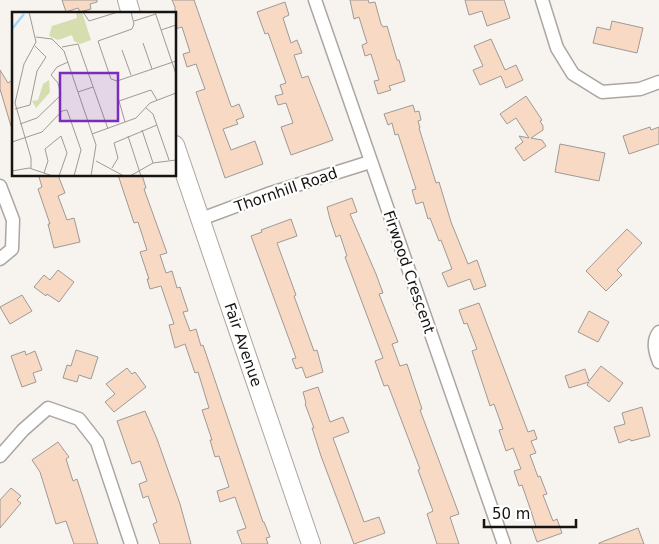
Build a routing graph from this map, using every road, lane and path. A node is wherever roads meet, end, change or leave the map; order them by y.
1 (315, 0) edge
2 (542, 0) edge
3 (659, 82) edge
4 (176, 148) edge
5 (370, 162) junction
6 (0, 186) edge
7 (201, 218) junction
8 (0, 260) edge
9 (659, 332) edge
10 (659, 362) edge
11 (0, 456) edge
12 (131, 544) edge
13 (312, 544) edge
14 (504, 544) edge

1 - 5 street, Firwood Crescent
2 - 3 street
4 - 7 street, Fair Avenue
5 - 7 street, Thornhill Road
5 - 14 street, Firwood Crescent
6 - 8 street
7 - 13 street, Fair Avenue
9 - 10 street
11 - 12 street

